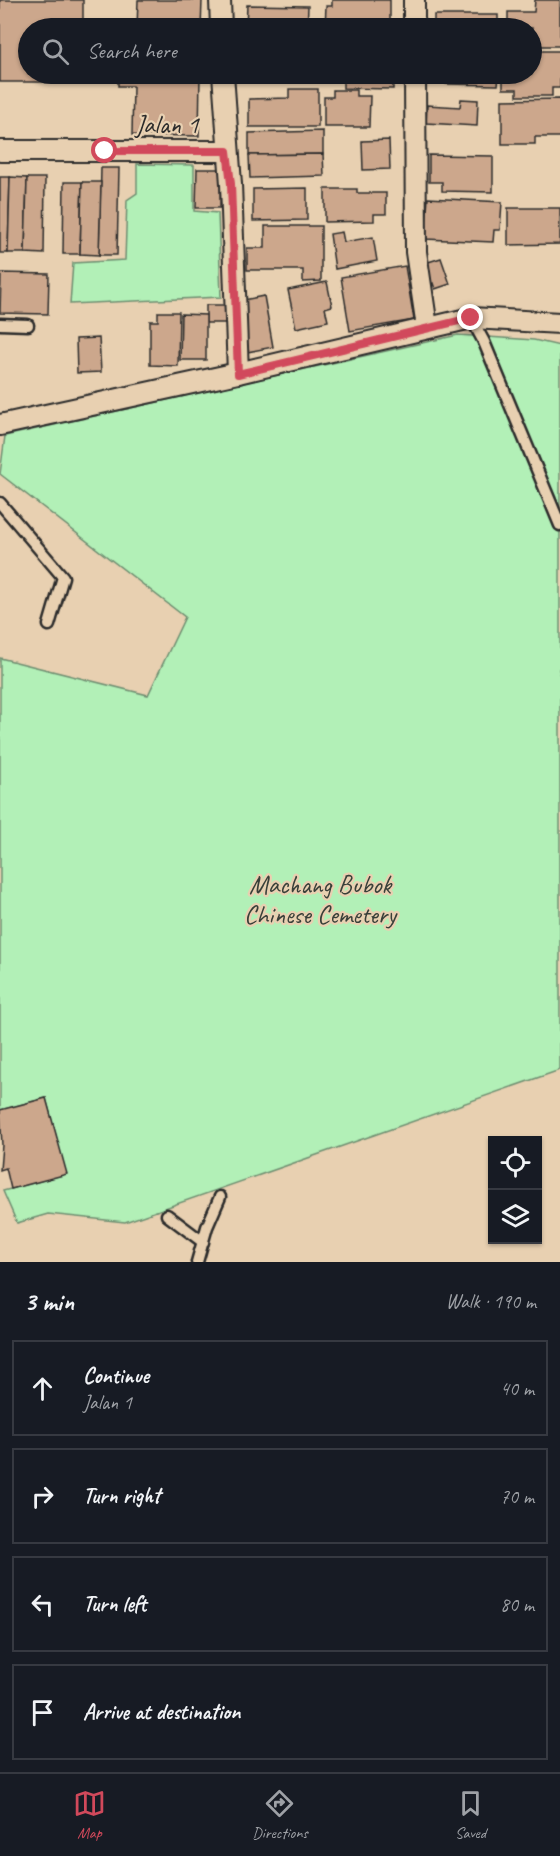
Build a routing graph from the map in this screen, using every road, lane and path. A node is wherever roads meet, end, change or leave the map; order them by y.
1 (220, 0) edge
2 (414, 0) edge
3 (221, 18) edge
4 (414, 18) edge
5 (224, 84) edge
6 (415, 84) edge
7 (0, 151) edge
8 (227, 151) junction
9 (471, 318) junction
10 (560, 323) edge
11 (0, 324) edge
12 (28, 325) dead end
13 (428, 327) junction
14 (238, 374) junction
15 (0, 425) edge
16 (0, 503) edge
17 (560, 525) edge
18 (49, 625) dead end
19 (220, 1197) dead end
20 (167, 1215) dead end
21 (203, 1242) junction
22 (197, 1262) edge

1 - 3 street
2 - 4 street
5 - 8 street
6 - 13 street
7 - 8 street, Jalan 1
8 - 14 street
9 - 10 street
9 - 13 street
9 - 17 lane
11 - 12 lane
13 - 14 street
14 - 15 street
16 - 18 lane
19 - 21 lane
20 - 21 lane
21 - 22 lane

